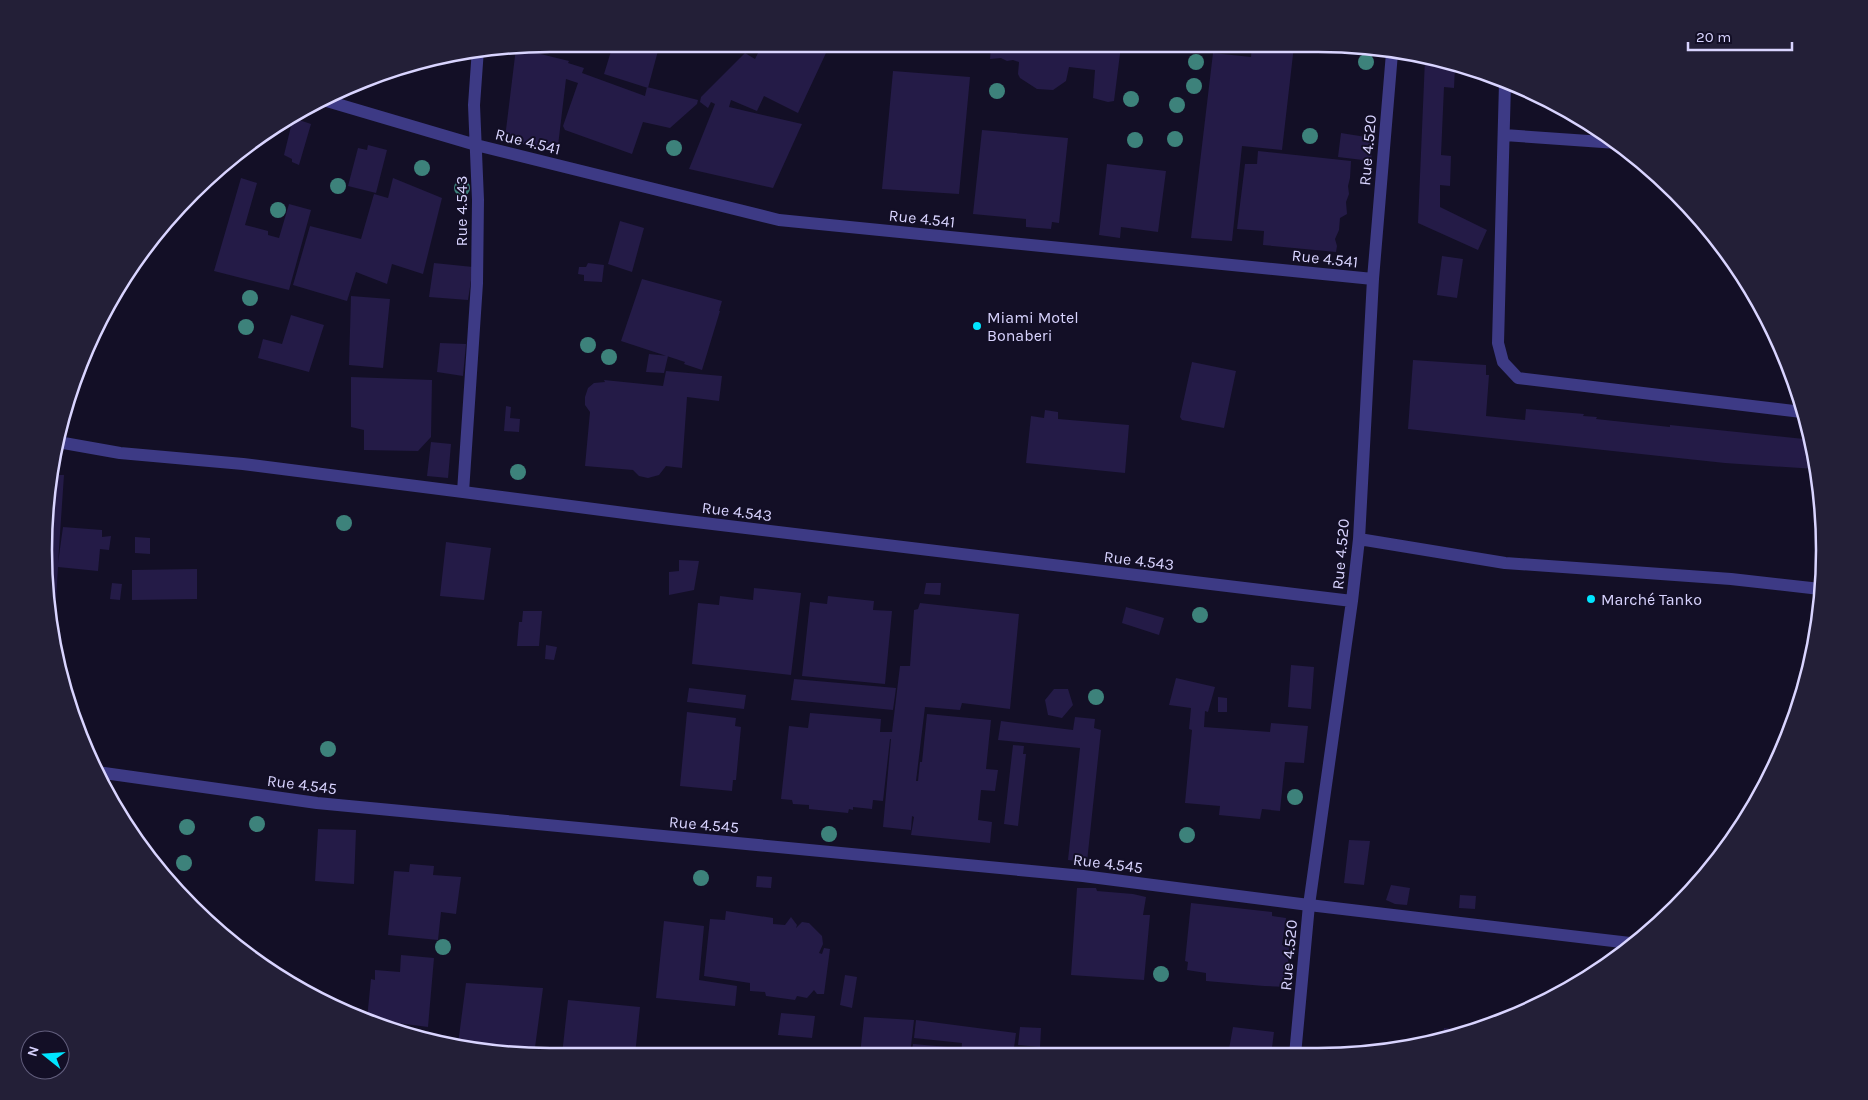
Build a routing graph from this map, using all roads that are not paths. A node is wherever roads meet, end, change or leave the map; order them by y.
1 (477, 58) edge
2 (1392, 58) edge
3 (1506, 89) edge
4 (333, 103) edge
5 (1504, 134) junction
6 (1602, 142) edge
7 (476, 145) junction
8 (1373, 279) junction
9 (1796, 411) edge
10 (64, 443) edge
11 (463, 492) junction
12 (1359, 539) junction
13 (1814, 588) edge
14 (1352, 601) junction
15 (106, 773) edge
16 (1309, 905) junction
17 (1624, 942) edge
18 (1296, 1048) edge

1 - 7 street, Rue 4.543
2 - 8 street, Rue 4.520
3 - 5 street
4 - 7 street, Rue 4.541
5 - 6 street
5 - 9 street
7 - 8 street, Rue 4.541
7 - 11 street, Rue 4.543
8 - 12 street, Rue 4.520
10 - 11 street
11 - 14 street, Rue 4.543
12 - 13 street
12 - 14 street, Rue 4.520
14 - 16 street, Rue 4.520
15 - 16 street, Rue 4.545
16 - 17 street, Rue 4.545
16 - 18 street, Rue 4.520

